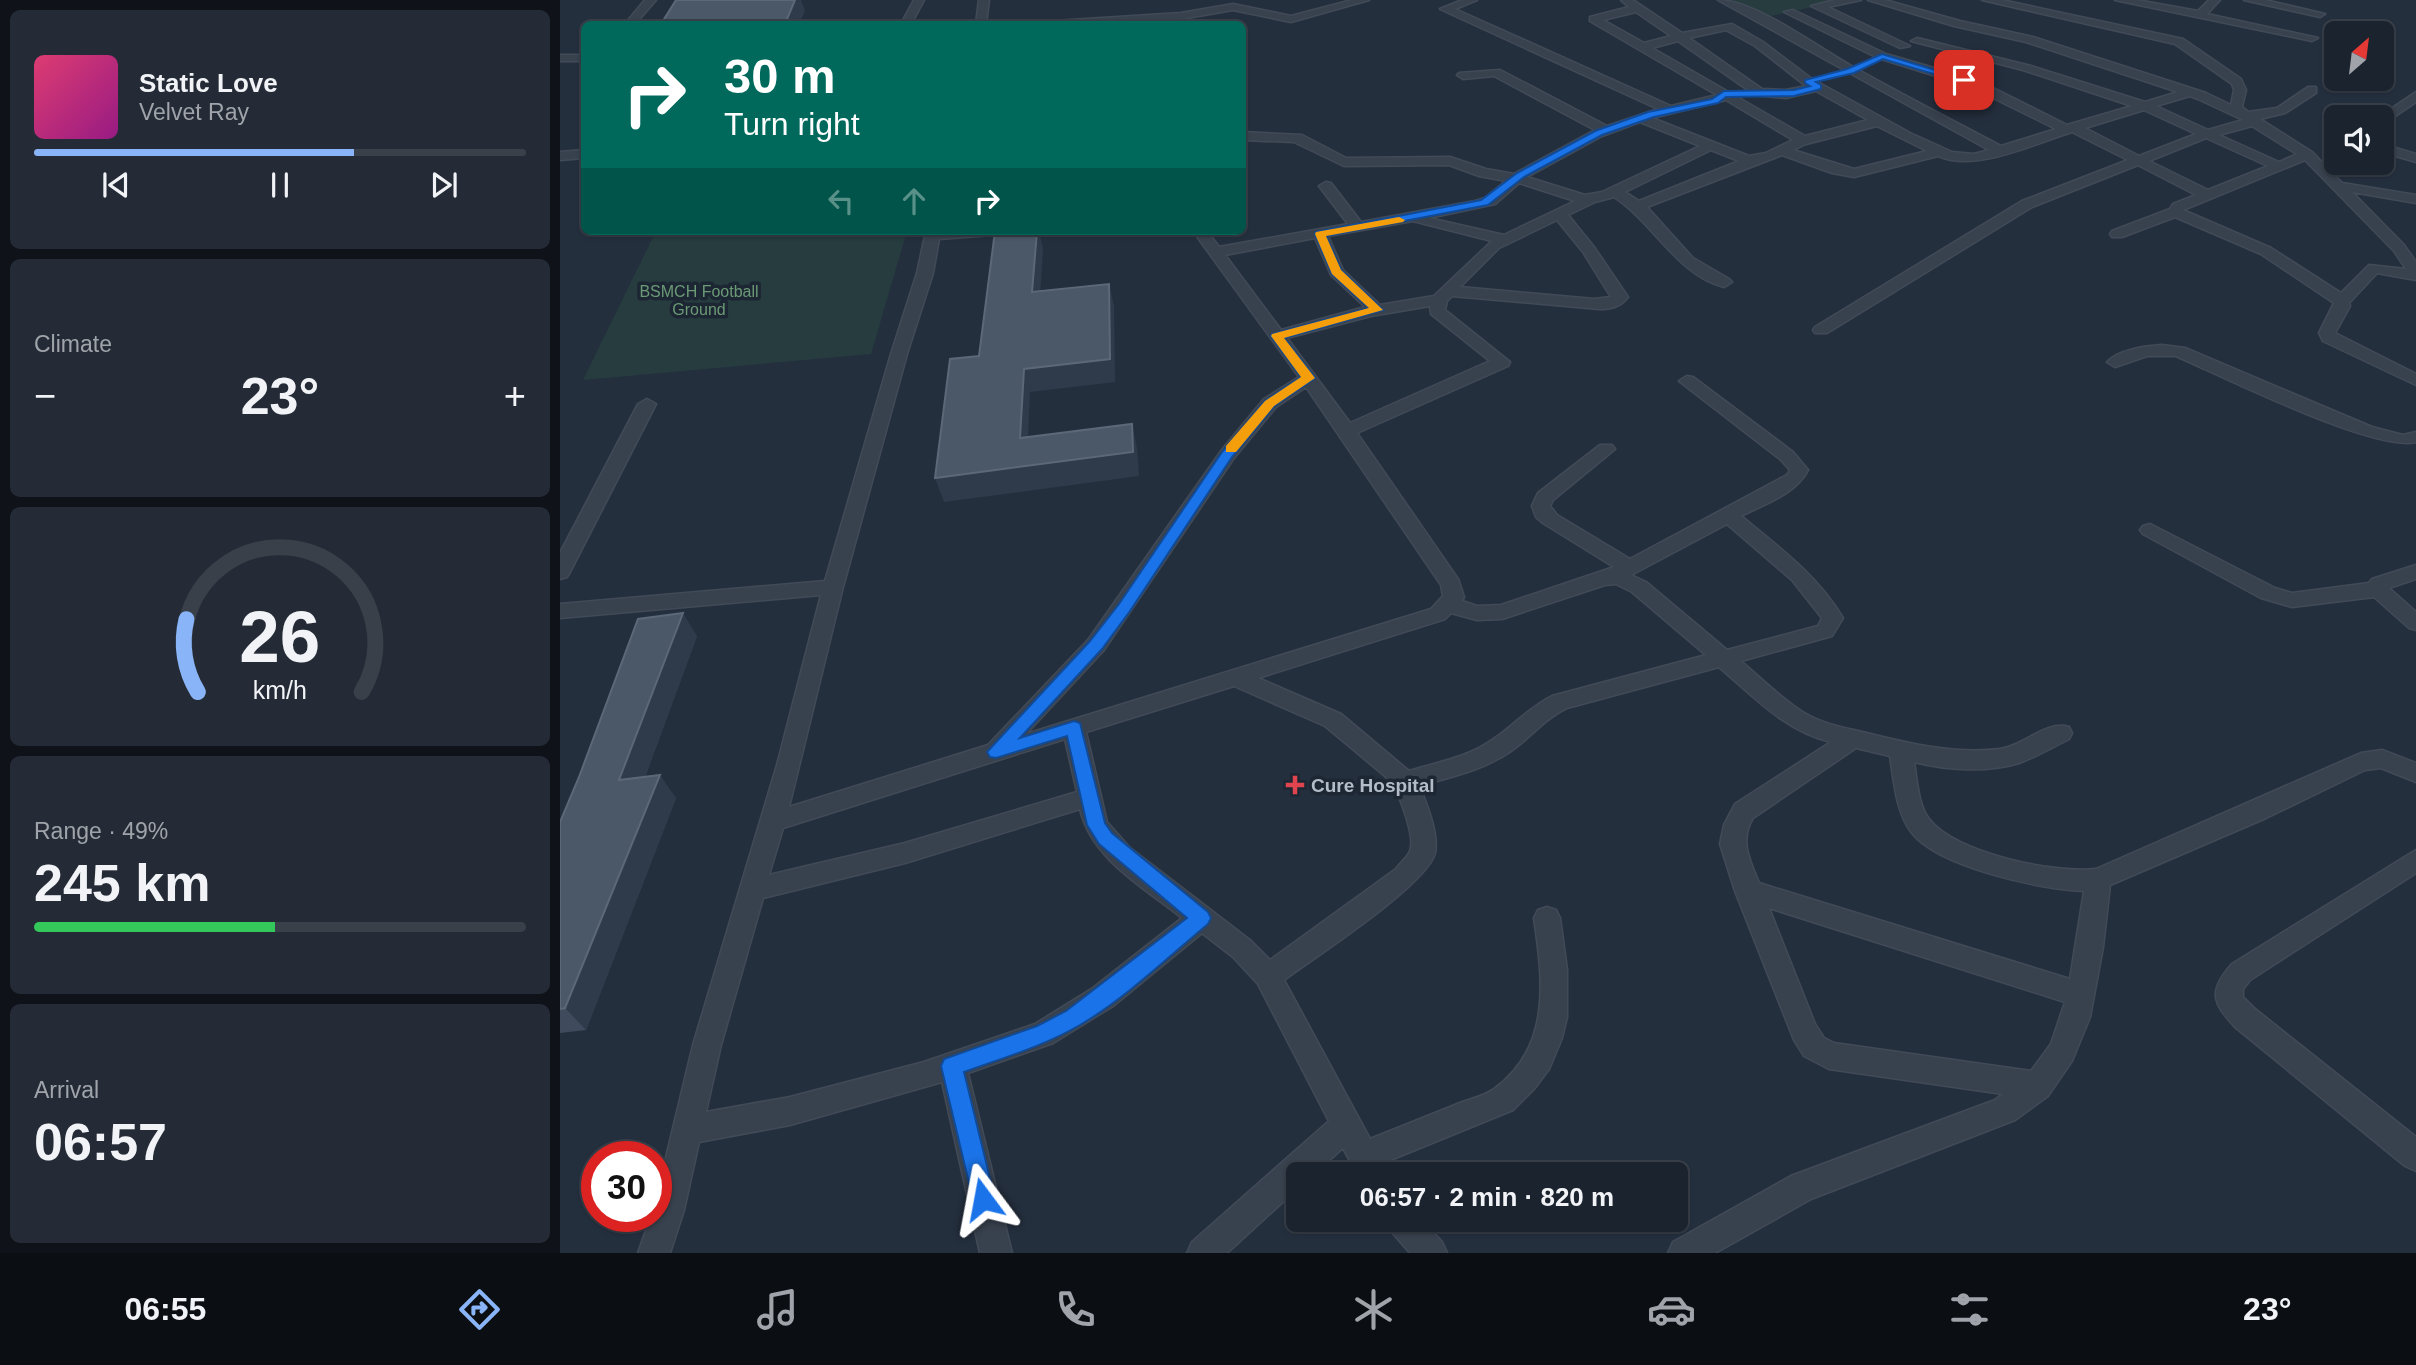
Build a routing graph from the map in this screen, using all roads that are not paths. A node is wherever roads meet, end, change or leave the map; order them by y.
1 (651, 0) edge
2 (919, 0) edge
3 (984, 0) edge
4 (1255, 0) edge
5 (1310, 0) edge
6 (1472, 0) edge
7 (1626, 0) edge
8 (1723, 0) edge
9 (1856, 0) edge
10 (1873, 0) edge
11 (2120, 0) edge
12 (2215, 0) edge
13 (2249, 0) edge
14 (1355, 1) edge
15 (1986, 2) edge
16 (1816, 6) junction
17 (1233, 7) junction
18 (1639, 8) junction
19 (1332, 9) junction
20 (1789, 12) junction
21 (2320, 14) dead end
22 (2195, 15) junction
23 (1762, 18) junction
24 (1963, 20) junction
25 (633, 21) edge
26 (908, 21) edge
27 (981, 21) edge
28 (1104, 21) edge
29 (1728, 26) junction
30 (1681, 37) junction
31 (2312, 38) dead end
32 (1917, 41) junction
33 (1904, 46) junction
34 (1644, 48) junction
35 (560, 58) edge
36 (581, 58) edge
37 (1866, 64) junction
38 (1463, 75) dead end
39 (1813, 84) junction
40 (2312, 90) dead end
41 (2190, 92) junction
42 (1724, 94) junction
43 (1770, 94) junction
44 (2416, 96) edge
45 (2145, 106) junction
46 (2410, 106) edge
47 (1670, 110) junction
48 (2394, 115) edge
49 (1640, 118) junction
50 (2250, 118) junction
51 (1879, 121) junction
52 (2069, 128) junction
53 (1605, 130) junction
54 (2206, 134) junction
55 (1246, 136) edge
56 (1803, 140) junction
57 (1710, 146) junction
58 (1781, 150) junction
59 (1999, 150) junction
60 (1939, 152) junction
61 (2394, 152) edge
62 (581, 154) edge
63 (2307, 155) junction
64 (560, 156) edge
65 (2416, 158) edge
66 (1754, 160) junction
67 (2137, 161) junction
68 (2278, 166) junction
69 (1516, 178) junction
70 (1326, 186) dead end
71 (2338, 186) junction
72 (1614, 191) junction
73 (2207, 195) junction
74 (2416, 199) edge
75 (1590, 200) junction
76 (1490, 201) junction
77 (1638, 206) junction
78 (2175, 212) junction
79 (1559, 213) junction
80 (1482, 216) dead end
81 (1411, 218) junction
82 (1358, 227) junction
83 (1320, 234) junction
84 (2117, 234) dead end
85 (932, 235) edge
86 (1203, 235) edge
87 (1504, 239) junction
88 (1215, 252) junction
89 (2416, 274) edge
90 (1724, 282) dead end
91 (1443, 296) junction
92 (2342, 302) junction
93 (1377, 310) junction
94 (1821, 330) dead end
95 (1277, 336) junction
96 (2115, 362) dead end
97 (1308, 378) junction
98 (2416, 380) edge
99 (1688, 381) dead end
100 (647, 404) dead end
101 (1347, 431) junction
102 (2416, 437) edge
103 (1606, 449) dead end
104 (1730, 516) junction
105 (2150, 530) dead end
106 (560, 572) edge
107 (2416, 572) edge
108 (1621, 573) junction
109 (833, 587) junction
110 (2379, 589) junction
111 (1449, 605) junction
112 (560, 611) edge
113 (2416, 624) edge
114 (1723, 659) junction
115 (1235, 677) junction
116 (1074, 728) junction
117 (2061, 733) dead end
118 (1854, 738) junction
119 (1900, 750) junction
120 (996, 752) junction
121 (2416, 773) edge
122 (1404, 782) junction
123 (1090, 797) junction
124 (771, 822) junction
125 (2416, 860) edge
126 (2098, 879) junction
127 (751, 890) junction
128 (1748, 891) junction
129 (1201, 918) junction
130 (1547, 918) dead end
131 (1268, 976) junction
132 (2081, 995) junction
133 (952, 1066) junction
134 (2038, 1086) junction
135 (1348, 1125) junction
136 (687, 1130) junction
137 (2416, 1156) edge
138 (1366, 1162) edge
139 (1374, 1162) edge
140 (1413, 1232) edge
141 (654, 1253) edge
142 (996, 1253) edge
143 (1203, 1253) edge
144 (1431, 1253) edge
145 (1684, 1253) edge

1 - 25 street
2 - 26 street
3 - 27 street
4 - 17 street
5 - 19 street
6 - 47 street
7 - 18 street
8 - 23 street
9 - 16 street
10 - 24 street
11 - 22 street
12 - 22 street
13 - 21 street
14 - 19 street
15 - 50 street
16 - 20 street
16 - 33 street
17 - 19 street
17 - 28 street
18 - 30 street
18 - 34 street
20 - 23 street
20 - 37 street
22 - 31 street
23 - 29 street
23 - 37 street
24 - 32 street
24 - 41 street
29 - 30 street
29 - 39 street
30 - 34 street
30 - 43 street
32 - 33 street
32 - 45 street
33 - 37 street
34 - 42 street
35 - 36 street
37 - 39 street
37 - 52 street
37 - 59 street
38 - 53 street
39 - 43 street
39 - 51 street
40 - 50 street
41 - 45 street
41 - 50 street
42 - 43 street
42 - 47 street
42 - 56 street
44 - 46 street
45 - 52 street
45 - 54 street
46 - 48 street
47 - 49 street
49 - 53 street
49 - 57 street
50 - 54 street
50 - 63 street
51 - 56 street
51 - 60 street
52 - 59 street
52 - 67 street
53 - 69 street
54 - 67 street
54 - 68 street
55 - 69 street
56 - 58 street
57 - 66 street
57 - 72 street
58 - 60 street
58 - 66 street
59 - 60 street
61 - 65 street
62 - 64 street
63 - 68 street
63 - 71 street
66 - 77 street
67 - 73 street
67 - 94 street
68 - 73 street
69 - 75 street
69 - 76 street
70 - 82 street
71 - 74 street
71 - 89 street
72 - 75 street
72 - 77 street
73 - 78 street
75 - 79 street
76 - 80 street
76 - 81 street
77 - 90 street
78 - 84 street
78 - 92 street
79 - 87 street
79 - 91 street
81 - 82 street
81 - 87 street
82 - 83 street
83 - 88 street
83 - 93 street
85 - 109 street
86 - 88 street
87 - 91 street
88 - 95 street
89 - 92 street
91 - 93 street
91 - 101 street
92 - 98 street
93 - 95 street
95 - 97 street
96 - 102 street
97 - 101 street
97 - 120 street
99 - 104 street
100 - 106 street
101 - 111 street
103 - 108 street
104 - 108 street
104 - 114 street
105 - 110 street
107 - 110 street
108 - 111 street
108 - 114 street
109 - 112 street
109 - 124 street
110 - 113 street
111 - 115 street
114 - 118 street
114 - 122 street
115 - 116 street
115 - 122 street
116 - 120 street
116 - 123 street
117 - 119 street
118 - 119 street
118 - 128 street
119 - 126 street
120 - 124 street
121 - 126 street
122 - 131 street
123 - 127 street
123 - 129 street
124 - 127 street
125 - 137 street
126 - 132 street
127 - 136 street
128 - 132 street
128 - 134 street
129 - 131 street
129 - 133 street
130 - 139 street
131 - 135 street
132 - 134 street
133 - 136 street
133 - 142 street
134 - 145 street
135 - 138 street
135 - 143 street
136 - 141 street
140 - 144 street

